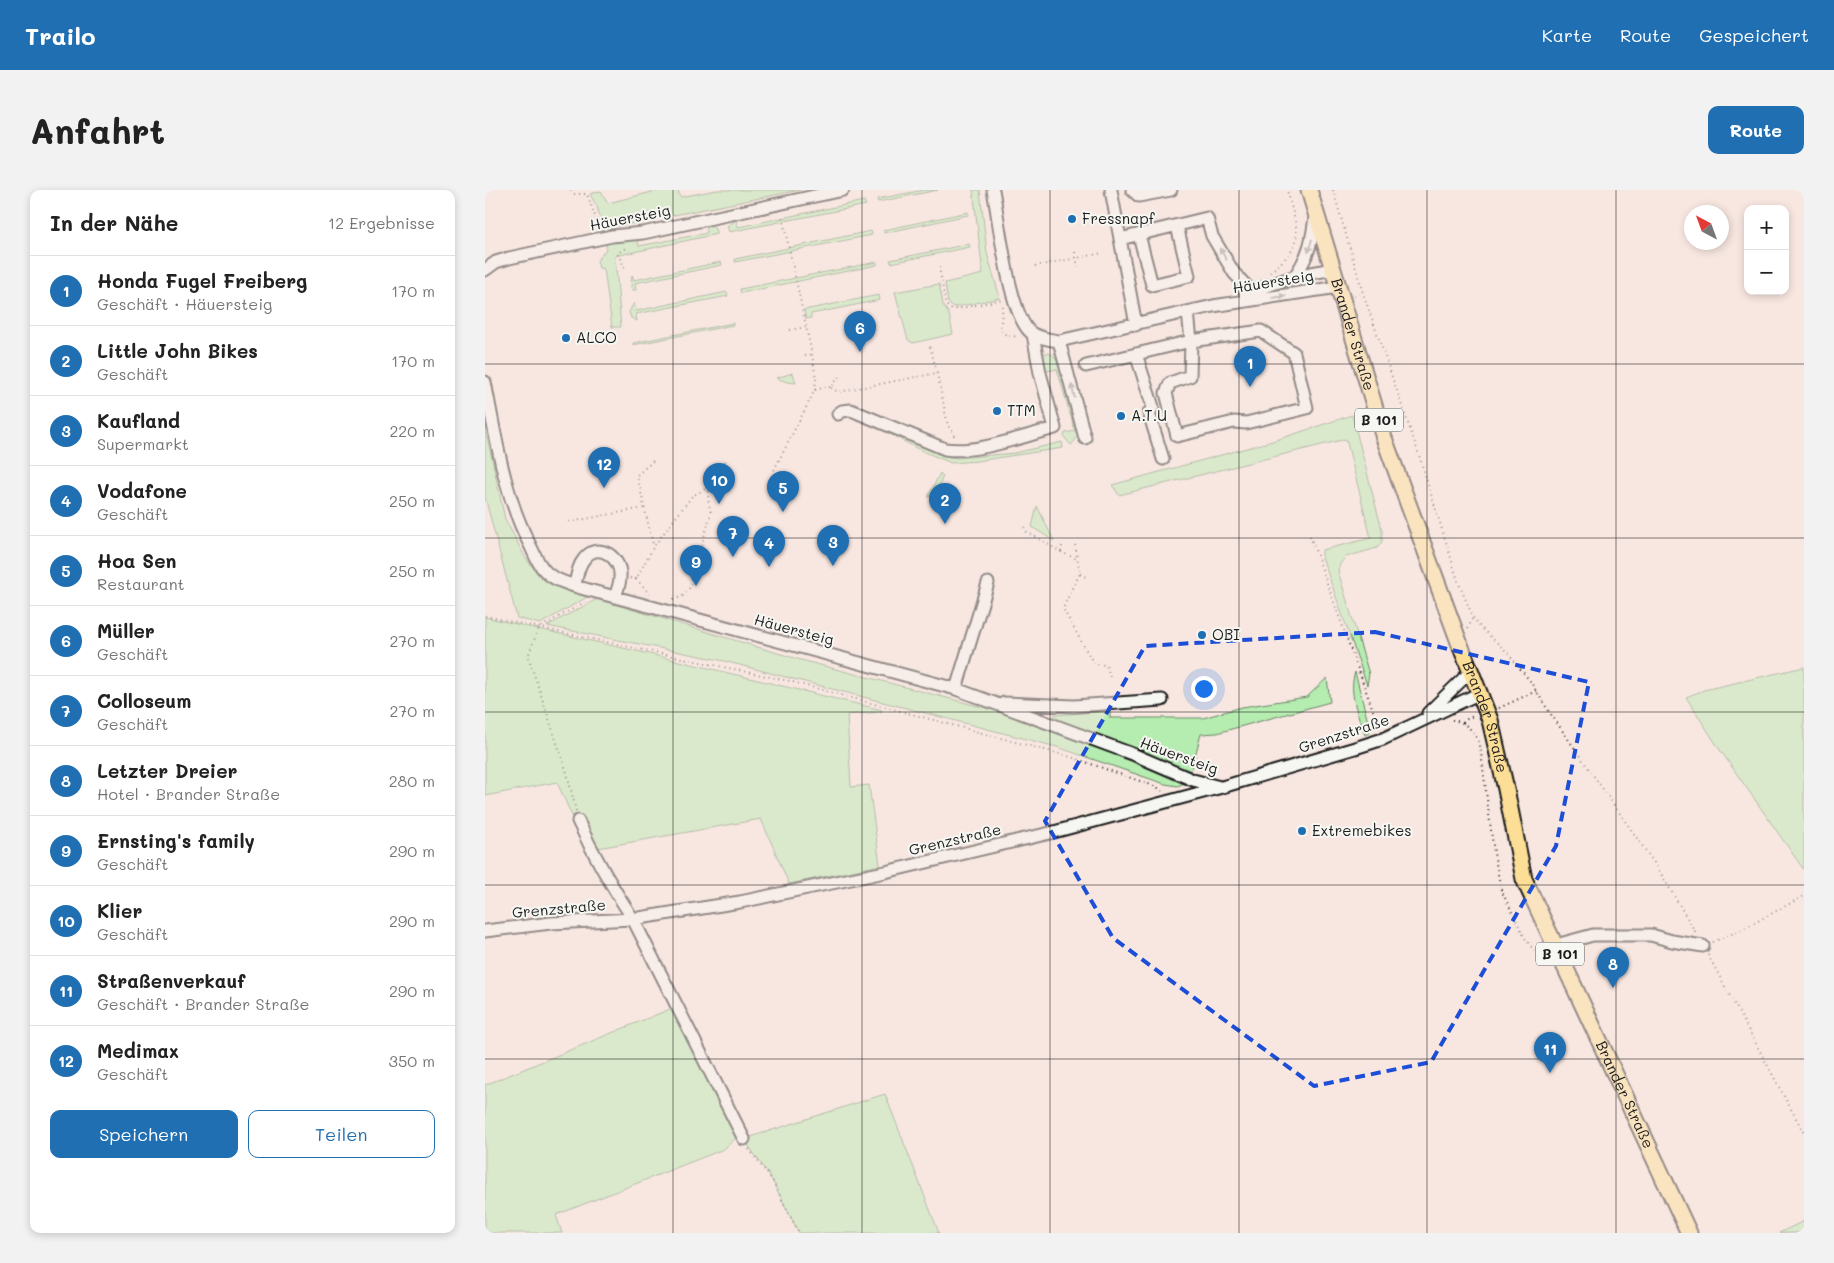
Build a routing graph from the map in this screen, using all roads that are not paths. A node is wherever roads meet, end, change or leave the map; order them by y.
1 (843, 190) edge
2 (993, 190) edge
3 (1111, 190) edge
4 (1132, 190) edge
5 (1171, 190) edge
6 (1309, 190) edge
7 (1316, 213) junction
8 (1177, 226) junction
9 (1139, 235) junction
10 (1120, 239) junction
11 (485, 270) edge
12 (1333, 270) junction
13 (1295, 276) junction
14 (1338, 287) junction
15 (1252, 292) junction
16 (1213, 306) junction
17 (1188, 312) junction
18 (1136, 325) junction
19 (1033, 334) junction
20 (1059, 341) junction
21 (1191, 341) junction
22 (1136, 354) junction
23 (1086, 366) dead end
24 (485, 382) edge
25 (838, 414) dead end
26 (1085, 438) dead end
27 (1163, 460) dead end
28 (988, 583) dead end
29 (575, 585) junction
30 (615, 597) junction
31 (1471, 671) junction
32 (956, 690) junction
33 (1480, 693) junction
34 (1162, 700) dead end
35 (993, 703) junction
36 (1419, 721) junction
37 (1222, 787) junction
38 (578, 821) road end
39 (633, 919) junction
40 (485, 931) edge
41 (1556, 945) junction
42 (1703, 946) road end
43 (744, 1139) road end
44 (1689, 1233) edge

1 - 11 street, Häuersteig
2 - 19 street
3 - 10 street
4 - 5 street
6 - 7 main road, Brander Straße / B 101
7 - 12 main road, Brander Straße / B 101
7 -> 13 street, Häuersteig
8 - 9 street
8 - 9 street
15 -> 8 street
9 - 10 street
10 - 18 street
12 - 13 street, Häuersteig
12 - 14 main road, Brander Straße / B 101
13 - 15 street, Häuersteig
16 -> 14 street, Häuersteig
14 - 31 main road, Brander Straße / B 101
15 - 16 street, Häuersteig
16 - 17 street, Häuersteig
17 - 18 street, Häuersteig
17 - 21 street
18 - 20 street, Häuersteig
19 - 20 street, Häuersteig
19 - 25 street
26 -> 20 street
21 - 21 street
21 - 22 street
22 - 23 street
22 - 27 street
24 - 29 street, Häuersteig
28 - 32 street
29 - 30 street, Häuersteig
29 - 30 street
30 - 32 street, Häuersteig
31 - 33 main road, Brander Straße / B 101
31 - 36 street, Grenzstraße
32 - 35 street, Häuersteig
33 - 36 street, Grenzstraße
33 - 41 main road, Brander Straße / B 101
34 - 35 street
35 - 37 street, Häuersteig
36 - 37 street, Grenzstraße
37 - 39 street, Grenzstraße
38 - 39 street
39 - 40 street, Grenzstraße
39 - 43 street
41 - 42 street
41 - 44 main road, Brander Straße / B 101

